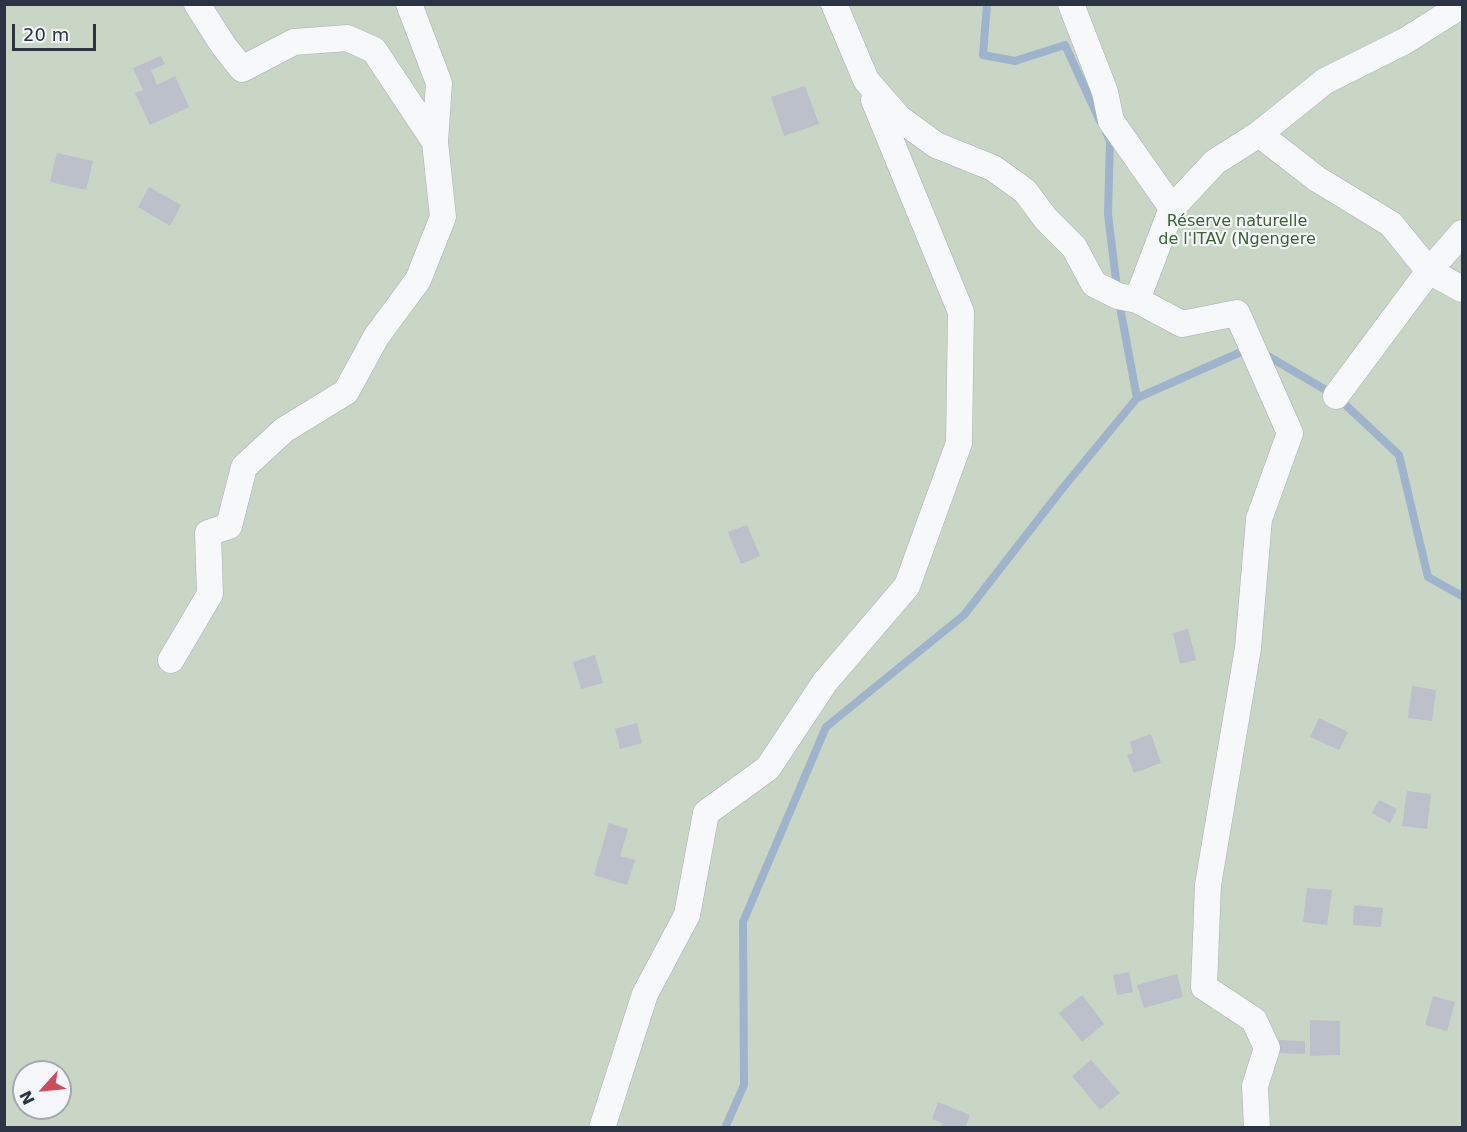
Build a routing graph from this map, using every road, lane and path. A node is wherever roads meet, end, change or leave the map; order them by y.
1 (197, 4) edge
2 (409, 4) edge
3 (834, 4) edge
4 (1071, 4) edge
5 (1462, 5) edge
6 (866, 80) junction
7 (1259, 134) junction
8 (435, 142) junction
9 (1172, 208) junction
10 (1462, 233) edge
11 (1429, 271) junction
12 (1462, 289) edge
13 (1137, 300) junction
14 (1336, 396) dead end
15 (171, 660) dead end
16 (602, 1128) edge
17 (1257, 1128) edge

1 - 8 street
2 - 8 street
3 - 6 street
4 - 9 street
5 - 7 street
6 - 13 street
6 - 16 street
7 - 9 street
7 - 11 street
8 - 15 street
9 - 13 street
10 - 11 street
11 - 12 street
11 - 14 street
13 - 17 street

